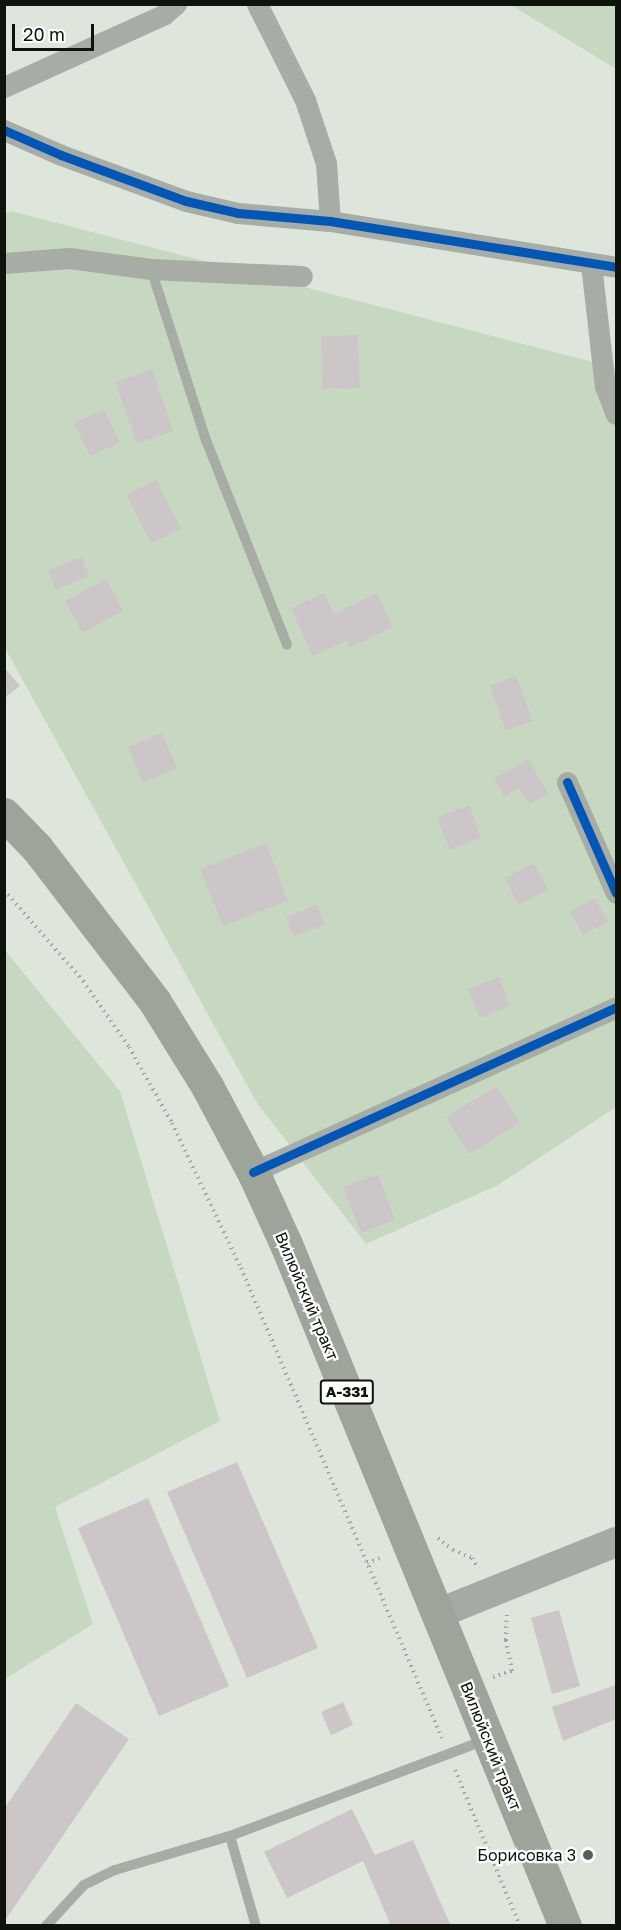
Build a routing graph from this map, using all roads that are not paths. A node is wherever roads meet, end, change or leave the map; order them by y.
1 (176, 4) edge
2 (257, 4) edge
3 (4, 87) edge
4 (4, 130) edge
5 (330, 221) junction
6 (4, 263) edge
7 (591, 264) junction
8 (616, 267) edge
9 (151, 269) junction
10 (302, 276) dead end
11 (616, 414) edge
12 (287, 645) dead end
13 (567, 782) dead end
14 (4, 814) edge
15 (616, 893) edge
16 (616, 1007) edge
17 (252, 1172) junction
18 (616, 1542) edge
19 (437, 1614) junction
20 (489, 1739) junction
21 (230, 1836) junction
22 (46, 1926) edge
23 (256, 1926) edge
24 (565, 1926) edge

1 - 3 street
2 - 5 street
4 - 5 street
5 - 7 street
6 - 9 street
7 - 8 street
7 - 11 street
9 - 10 street
9 - 12 lane
13 - 15 street
14 - 17 main road, Вилюйский тракт / А-331
16 - 17 street
17 - 19 main road, Вилюйский тракт / А-331
18 - 19 main road
19 - 20 main road, Вилюйский тракт / А-331
20 - 21 lane
20 - 24 main road, Вилюйский тракт / А-331
21 - 22 lane
21 - 23 lane

